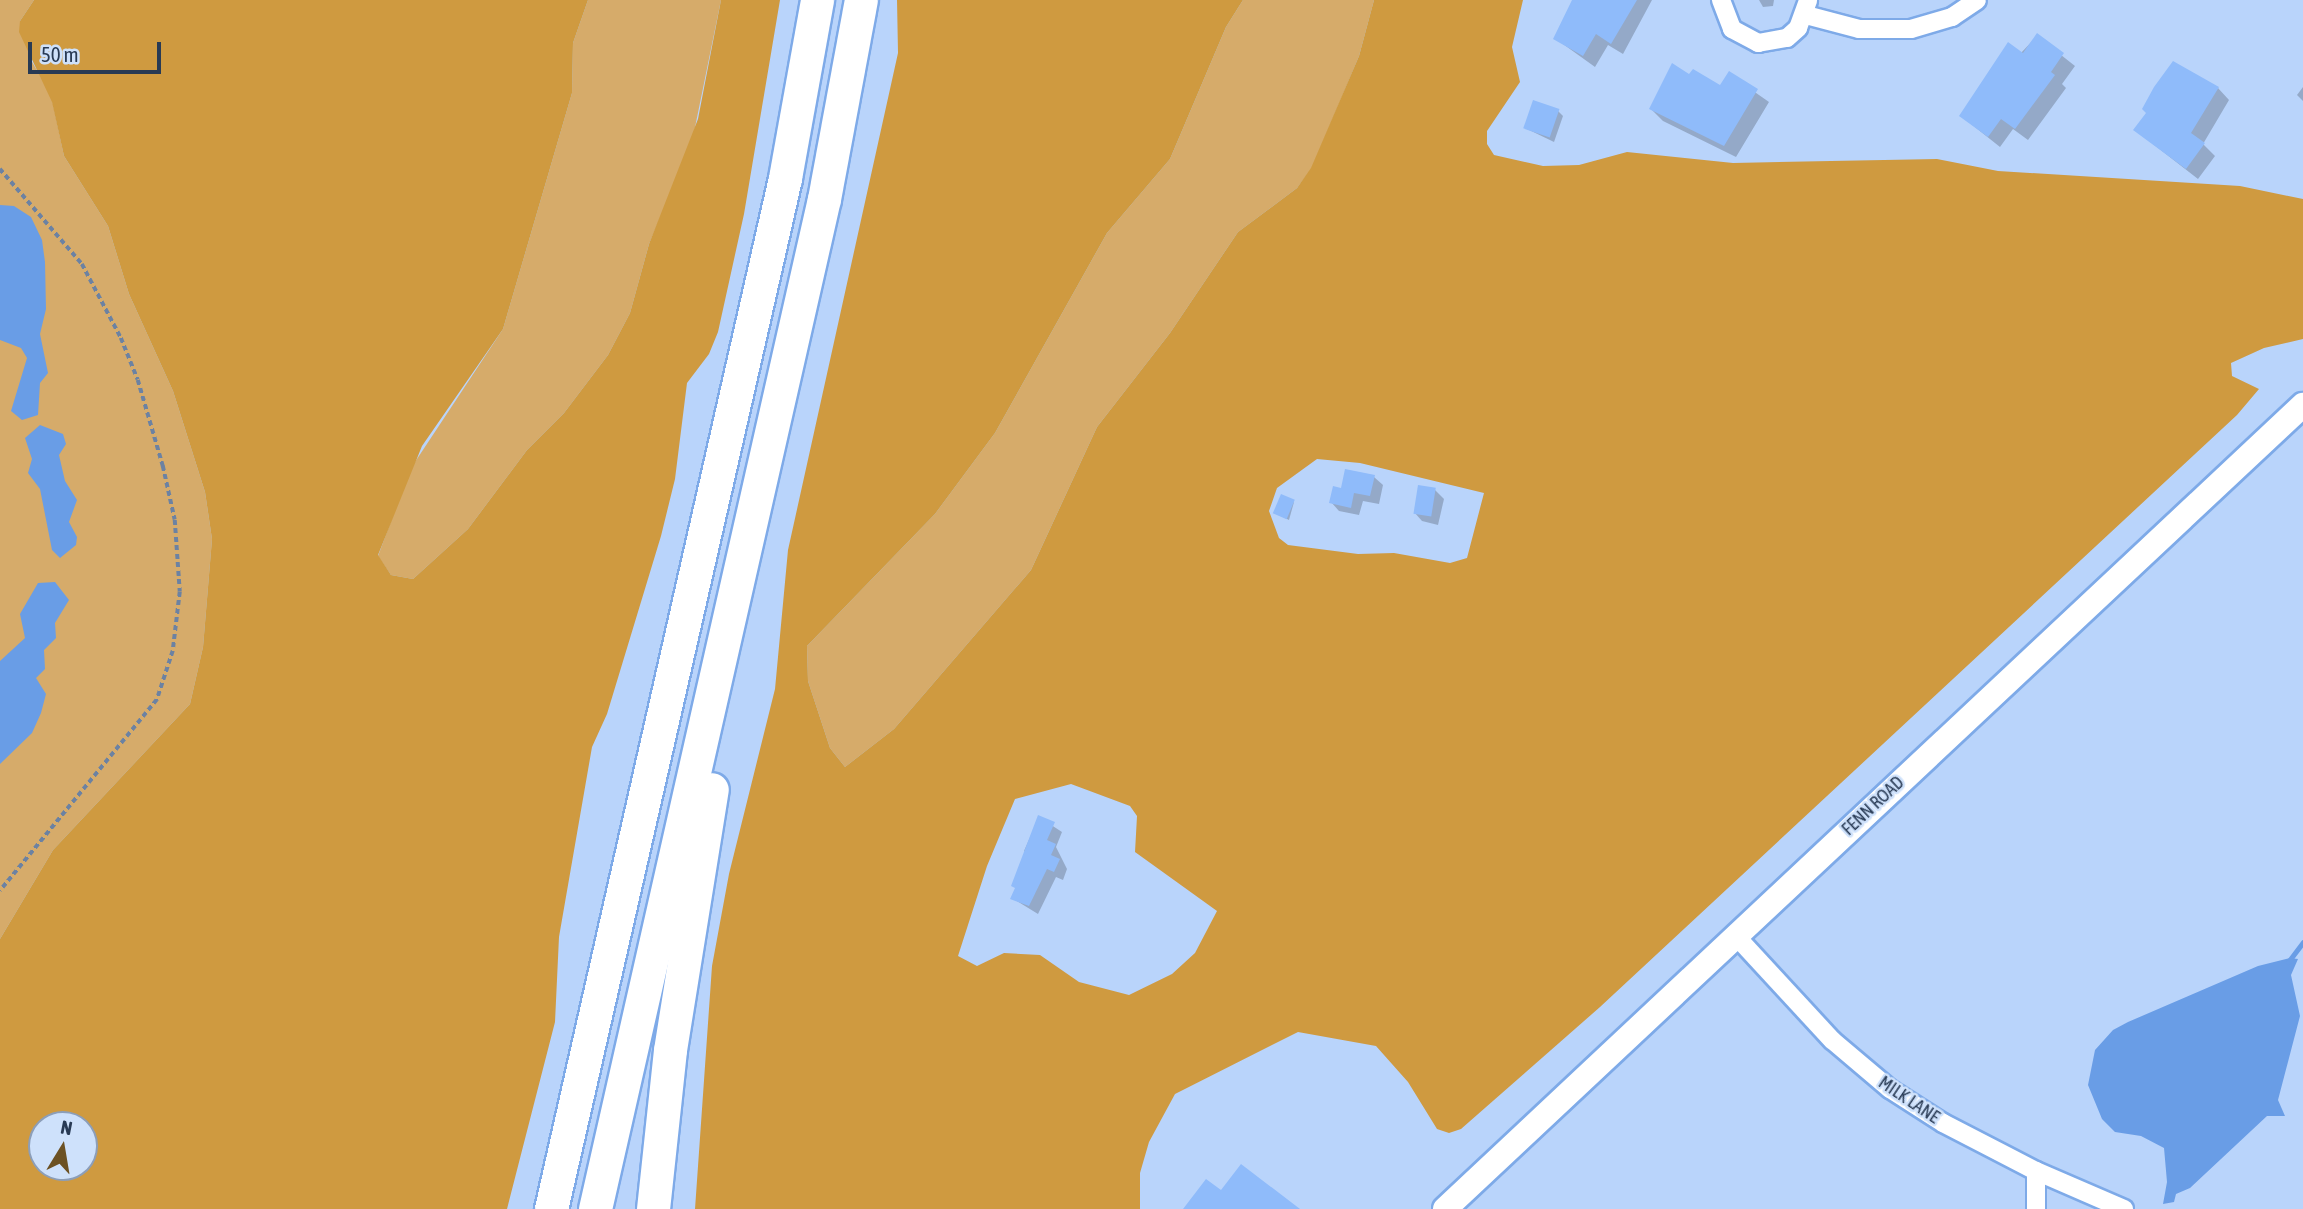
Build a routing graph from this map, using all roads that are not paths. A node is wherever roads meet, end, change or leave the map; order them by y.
1 (817, 0) edge
2 (861, 0) edge
3 (1721, 0) edge
4 (1977, 0) edge
5 (1807, 8) edge
6 (2303, 405) edge
7 (763, 468) junction
8 (1735, 935) junction
9 (2036, 1171) junction
10 (551, 1209) edge
11 (595, 1209) edge
12 (653, 1209) edge
13 (1445, 1209) edge
14 (2036, 1209) edge
15 (2124, 1209) edge

1 - 10 highway
2 - 7 highway
3 - 5 street
4 - 5 street
6 - 8 street, FENN ROAD
7 - 11 highway
7 - 12 highway
8 - 9 street, MILK LANE
8 - 13 street, FENN ROAD
9 - 14 street
9 - 15 street, MILK LANE

